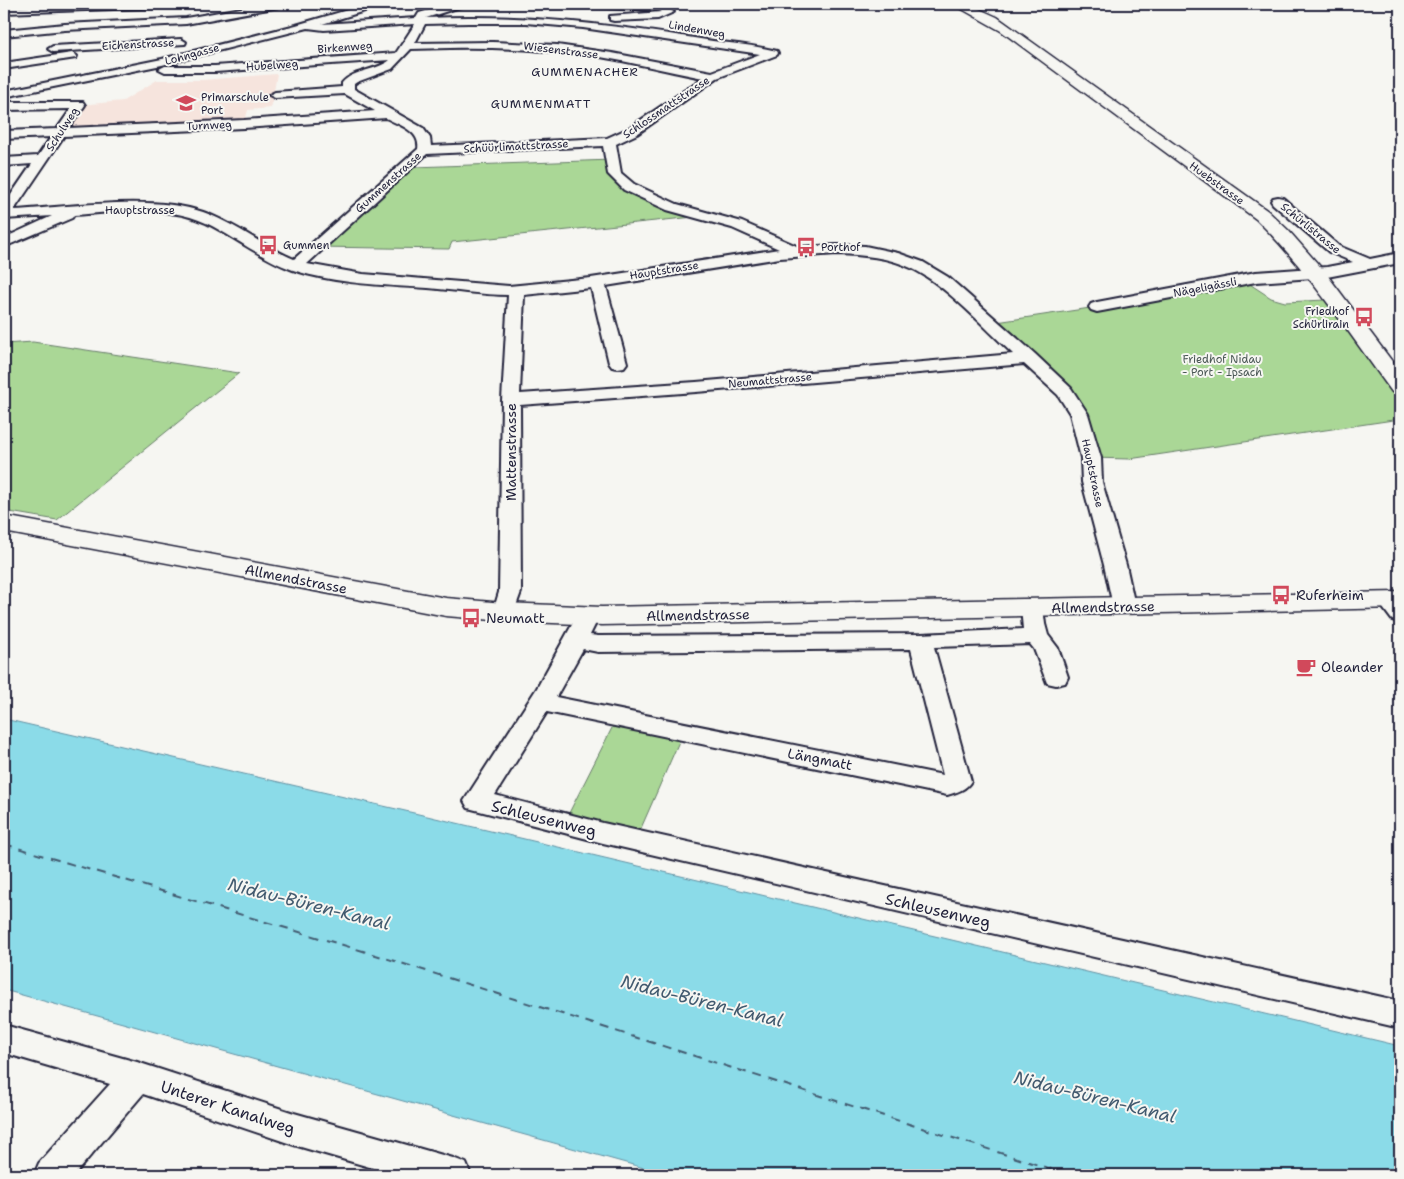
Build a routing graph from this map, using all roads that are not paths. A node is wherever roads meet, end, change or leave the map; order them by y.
1 (169, 4) edge
2 (204, 4) edge
3 (279, 4) edge
4 (378, 4) edge
5 (460, 4) edge
6 (583, 4) edge
7 (959, 4) edge
8 (478, 9) dead end
9 (4, 10) edge
10 (196, 19) junction
11 (468, 19) junction
12 (422, 21) junction
13 (556, 22) junction
14 (308, 25) junction
15 (4, 33) edge
16 (252, 38) junction
17 (181, 42) junction
18 (406, 43) junction
19 (271, 46) dead end
20 (94, 47) junction
21 (52, 50) dead end
22 (774, 53) joint
23 (399, 56) junction
24 (174, 58) junction
25 (4, 66) edge
26 (145, 66) junction
27 (713, 76) junction
28 (348, 90) junction
29 (4, 94) edge
30 (275, 95) dead end
31 (4, 106) edge
32 (387, 114) junction
33 (61, 133) junction
34 (4, 136) edge
35 (609, 142) junction
36 (424, 150) junction
37 (42, 160) junction
38 (4, 162) edge
39 (1278, 200) dead end
40 (72, 211) junction
41 (4, 215) edge
42 (4, 243) edge
43 (798, 251) junction
44 (1400, 258) edge
45 (1373, 265) junction
46 (296, 266) junction
47 (1314, 274) junction
48 (597, 281) junction
49 (516, 291) junction
50 (1097, 307) dead end
51 (1029, 358) junction
52 (618, 363) dead end
53 (1400, 387) edge
54 (511, 400) junction
55 (4, 524) edge
56 (1396, 605) edge
57 (1124, 606) junction
58 (1032, 608) junction
59 (504, 612) junction
60 (582, 628) junction
61 (1037, 636) junction
62 (922, 642) junction
63 (1056, 677) dead end
64 (539, 702) junction
65 (1400, 1015) edge
66 (4, 1039) edge
67 (137, 1078) junction
68 (52, 1175) edge
69 (453, 1175) edge

1 - 9 street
2 - 10 street
3 - 10 street
4 - 14 street, Lohngasse
5 - 12 street
6 - 13 street, Lindenweg
7 - 47 main road, Huebstrasse
8 - 11 street
10 - 15 street
10 - 17 street
11 - 12 street, Lindenweg
11 - 13 street, Lindenweg
12 - 14 street, Lindenweg
12 - 18 street
13 - 22 street, Lindenweg
14 - 16 street, Lohngasse
16 - 19 street
16 - 24 street, Lohngasse
17 - 20 street, Eichenstrasse
17 - 24 street
18 - 23 street
18 - 27 street, Wiesenstrasse
20 - 21 street, Eichenstrasse
20 - 25 street, Eichenstrasse
22 - 27 street, Schlossmattstrasse
23 - 26 street, Hubelweg
23 - 28 street
24 - 26 street, Lohngasse
26 - 29 street, Lohngasse
27 - 35 street, Schlossmattstrasse
28 - 30 street
28 - 32 street, Gummenstrasse
31 - 33 street, Schulweg
32 - 33 street, Turnweg
32 - 36 street, Gummenstrasse
33 - 34 street, Turnweg
33 - 37 street, Schulweg
35 - 36 street, Schüürlimattstrasse
35 - 43 street, Schlossmattstrasse
36 - 46 street, Gummenstrasse
37 - 38 street
37 - 41 street, Schulweg
39 - 45 street, Schürlistrasse
40 - 41 street, Hauptstrasse
40 - 42 street
40 - 46 street, Hauptstrasse
43 - 48 street, Hauptstrasse
43 - 51 street, Hauptstrasse
44 - 45 street, Schürlistrasse
45 - 47 street, Schürlistrasse
46 - 49 street, Hauptstrasse
47 - 50 street, Nägeligässli
47 - 53 main road, Huebstrasse
48 - 49 street, Hauptstrasse
48 - 52 street
49 - 54 street, Mattenstrasse
51 - 54 street, Neumattstrasse
51 - 57 street, Hauptstrasse
54 - 59 street, Mattenstrasse
55 - 59 main road, Allmendstrasse
56 - 57 main road, Allmendstrasse
57 - 58 main road, Allmendstrasse
58 - 60 main road, Allmendstrasse
58 - 61 street
59 - 60 main road, Allmendstrasse
60 - 62 street
60 - 64 street
61 - 62 street
61 - 63 street
62 - 64 street, Längmatt
64 - 65 street, Schleusenweg
66 - 67 street, Unterer Kanalweg
67 - 68 street
67 - 69 street, Unterer Kanalweg

